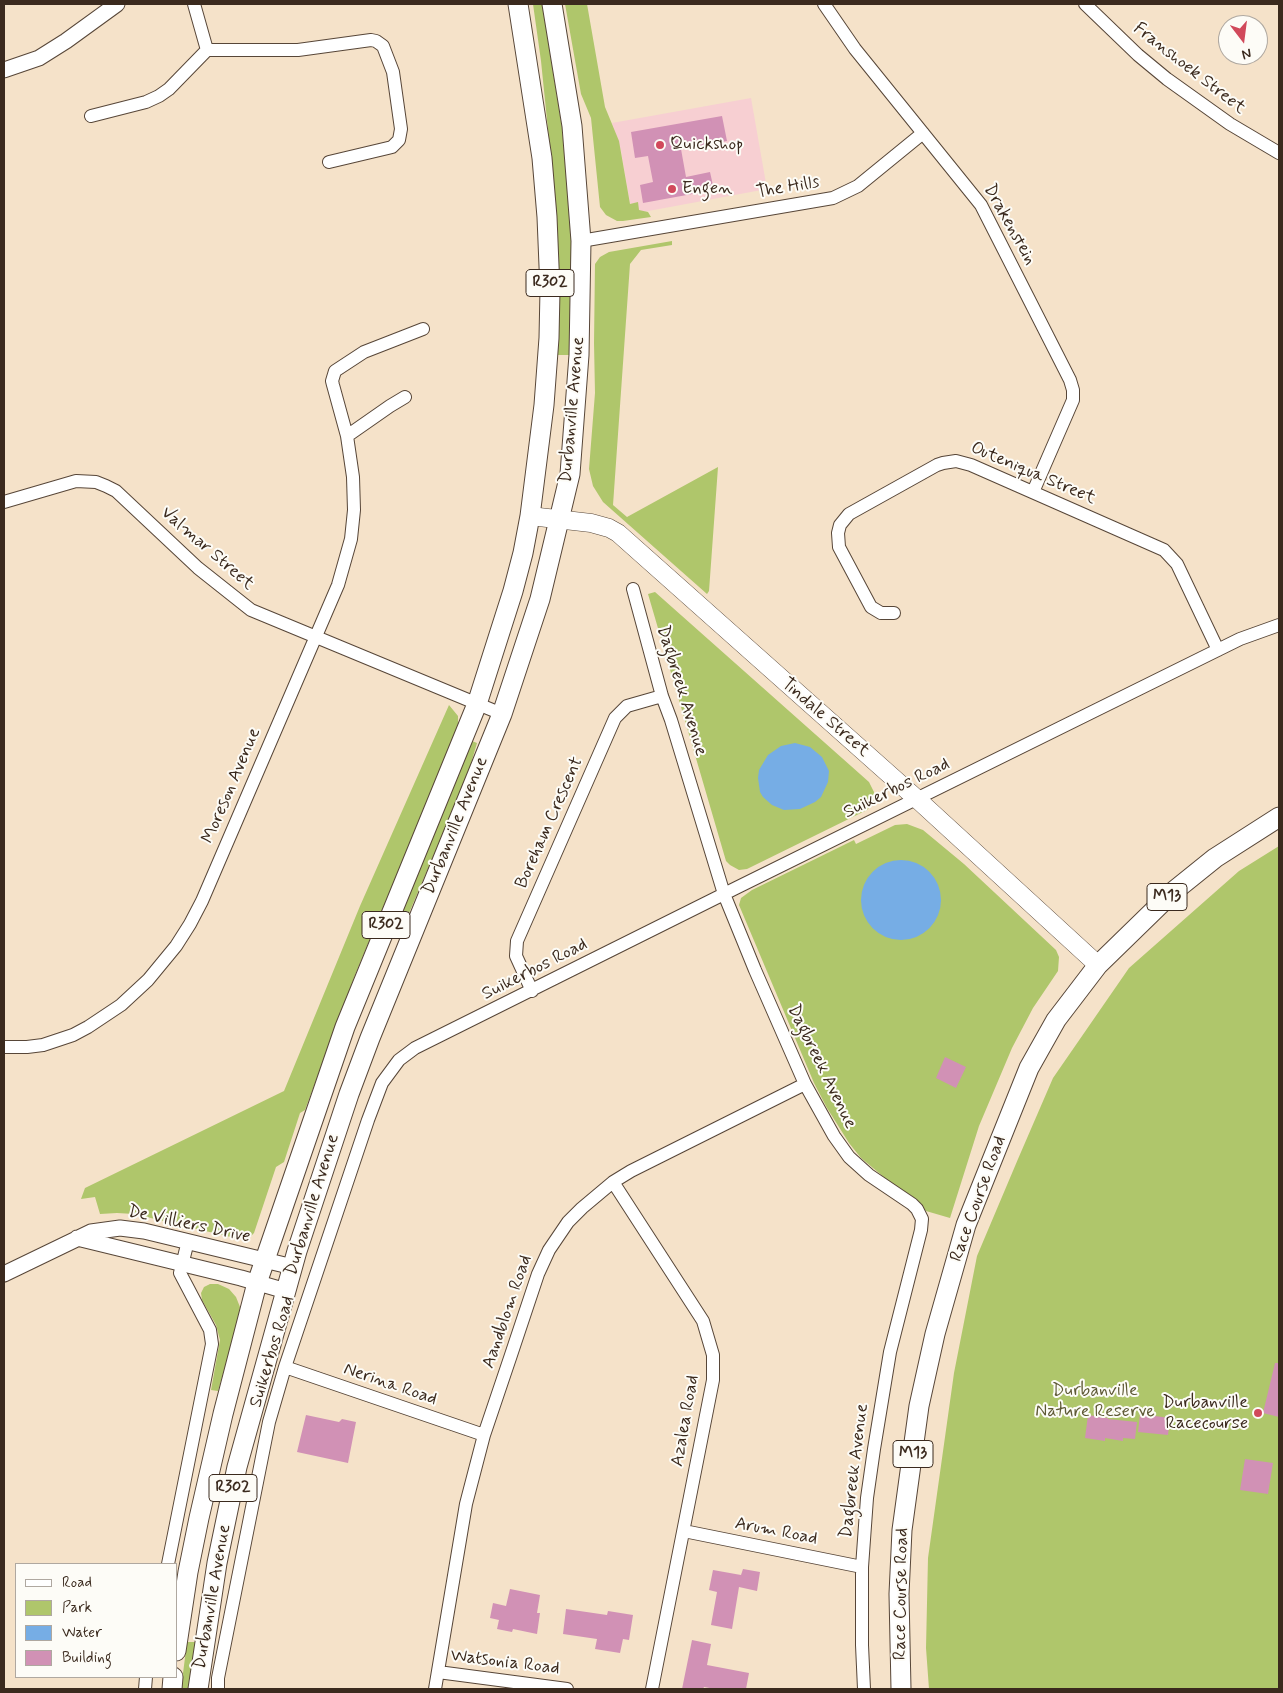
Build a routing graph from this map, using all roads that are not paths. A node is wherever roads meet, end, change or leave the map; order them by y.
1 (117, 4) edge
2 (194, 4) edge
3 (518, 4) edge
4 (552, 4) edge
5 (824, 4) edge
6 (1085, 4) edge
7 (207, 50) junction
8 (4, 70) edge
9 (91, 116) dead end
10 (922, 133) junction
11 (1279, 153) edge
12 (329, 162) dead end
13 (581, 241) junction
14 (423, 329) dead end
15 (405, 397) dead end
16 (347, 436) junction
17 (1033, 492) junction
18 (4, 502) edge
19 (530, 516) junction
20 (558, 519) junction
21 (633, 589) dead end
22 (894, 613) dead end
23 (1279, 625) edge
24 (315, 637) junction
25 (1218, 650) junction
26 (662, 696) junction
27 (477, 704) junction
28 (502, 714) junction
29 (917, 799) junction
30 (1279, 817) edge
31 (724, 894) junction
32 (1098, 965) junction
33 (532, 991) junction
34 (4, 1047) edge
35 (805, 1084) junction
36 (613, 1182) junction
37 (77, 1238) junction
38 (188, 1241) junction
39 (265, 1260) junction
40 (182, 1264) junction
41 (293, 1267) junction
42 (4, 1274) edge
43 (258, 1283) junction
44 (286, 1291) junction
45 (285, 1367) junction
46 (484, 1435) junction
47 (684, 1531) junction
48 (168, 1563) edge
49 (862, 1567) junction
50 (178, 1638) edge
51 (438, 1672) junction
52 (198, 1689) edge
53 (218, 1689) edge
54 (435, 1689) edge
55 (567, 1689) edge
56 (652, 1689) edge
57 (864, 1689) edge
58 (901, 1689) edge

1 - 8 street
2 - 7 street
3 - 19 main road, Durbanville Avenue / R302
4 - 13 main road, Durbanville Avenue / R302
5 - 10 street, Drakenstein
6 - 11 street, Franshoek Street
7 - 9 street
7 - 12 street
10 - 13 street, The Hills
10 - 17 street, Drakenstein
13 - 20 main road, Durbanville Avenue / R302
14 - 16 street, Moreson Avenue
15 - 16 street
16 - 24 street, Moreson Avenue
17 - 22 street, Outeniqua Street
17 - 25 street, Outeniqua Street
18 - 24 street, Valmar Street
19 - 20 main road, Tindale Street
19 - 27 main road, Durbanville Avenue / R302
20 - 28 main road, Durbanville Avenue / R302
20 - 29 main road, Tindale Street
21 - 26 street, Dagbreek Avenue
23 - 25 street, Suikerbos Road
24 - 27 street, Valmar Street
24 - 34 street, Moreson Avenue
25 - 29 street, Suikerbos Road
26 - 31 street, Dagbreek Avenue
26 - 33 street, Boreham Crescent
27 - 28 street, Valmar Street
27 - 39 main road, Durbanville Avenue / R302
28 - 41 main road, Durbanville Avenue / R302
29 - 31 street, Suikerbos Road
29 - 32 main road, Tindale Street
30 - 32 main road, Race Course Road / M13
31 - 33 street, Suikerbos Road
31 - 35 street, Dagbreek Avenue
32 - 58 main road, Race Course Road / M13
33 - 45 street, Suikerbos Road
35 - 36 street, Aandblom Road
35 - 49 street, Dagbreek Avenue
36 - 46 street, Aandblom Road
36 - 47 street, Azalea Road
37 - 38 street, De Villiers Drive
37 - 40 street, De Villiers Drive
37 - 42 street, De Villiers Drive
38 - 39 street, De Villiers Drive
38 - 40 street
39 - 41 street, De Villiers Drive
39 - 43 main road, Durbanville Avenue / R302
40 - 43 street, De Villiers Drive
40 - 48 street
41 - 44 main road, Durbanville Avenue / R302
43 - 44 street, De Villiers Drive
43 - 50 main road, Durbanville Avenue / R302
44 - 52 main road, Durbanville Avenue / R302
45 - 46 street, Nerina Road
45 - 53 street, Suikerbos Road
46 - 51 street, Aandblom Road
47 - 49 street, Arum Road
47 - 56 street, Azalea Road
49 - 57 street, Dagbreek Avenue
51 - 54 street, Aandblom Road
51 - 55 street, Watsonia Road

